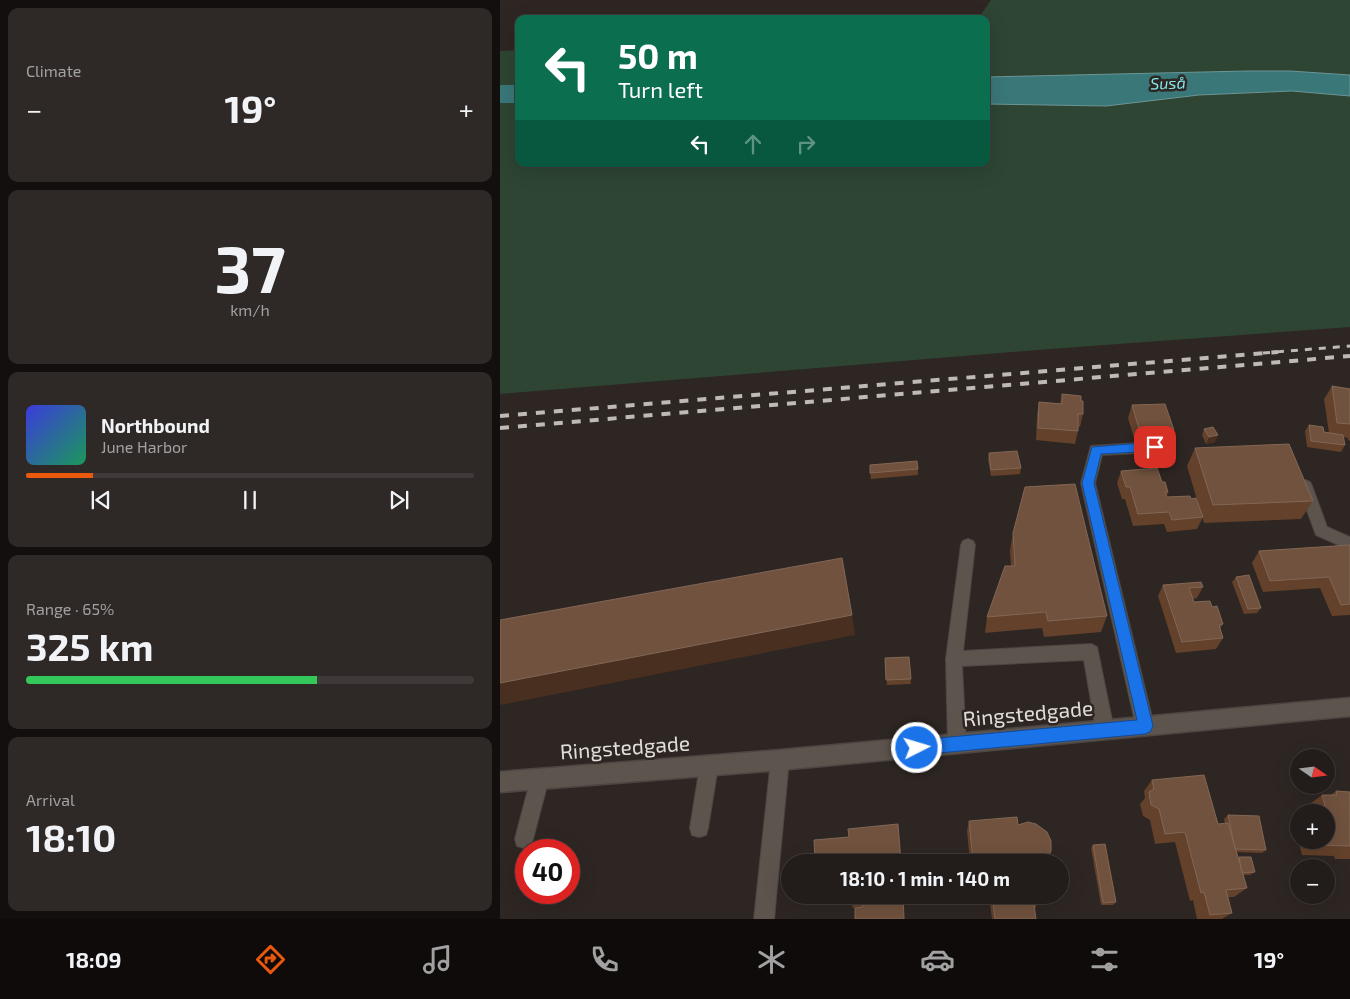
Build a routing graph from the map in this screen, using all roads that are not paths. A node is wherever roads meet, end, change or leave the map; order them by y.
1 (1155, 447) dead end
2 (1298, 468) edge
3 (1070, 488) edge
4 (1089, 488) junction
5 (968, 544) dead end
6 (1350, 544) edge
7 (954, 659) junction
8 (1350, 707) edge
9 (1145, 726) junction
10 (1105, 730) junction
11 (957, 744) junction
12 (780, 760) junction
13 (709, 766) junction
14 (540, 778) junction
15 (500, 782) edge
16 (700, 828) dead end
17 (524, 839) dead end
18 (764, 919) edge

1 - 4 lane
2 - 6 lane
3 - 4 lane
4 - 9 lane
5 - 7 lane
7 - 10 lane
7 - 11 lane
8 - 9 street, Ringstedgade
9 - 10 street, Ringstedgade
10 - 11 street, Ringstedgade
11 - 12 street, Ringstedgade
12 - 13 street, Ringstedgade
12 - 18 lane
13 - 14 street, Ringstedgade
13 - 16 lane
14 - 15 street, Ringstedgade
14 - 17 lane

